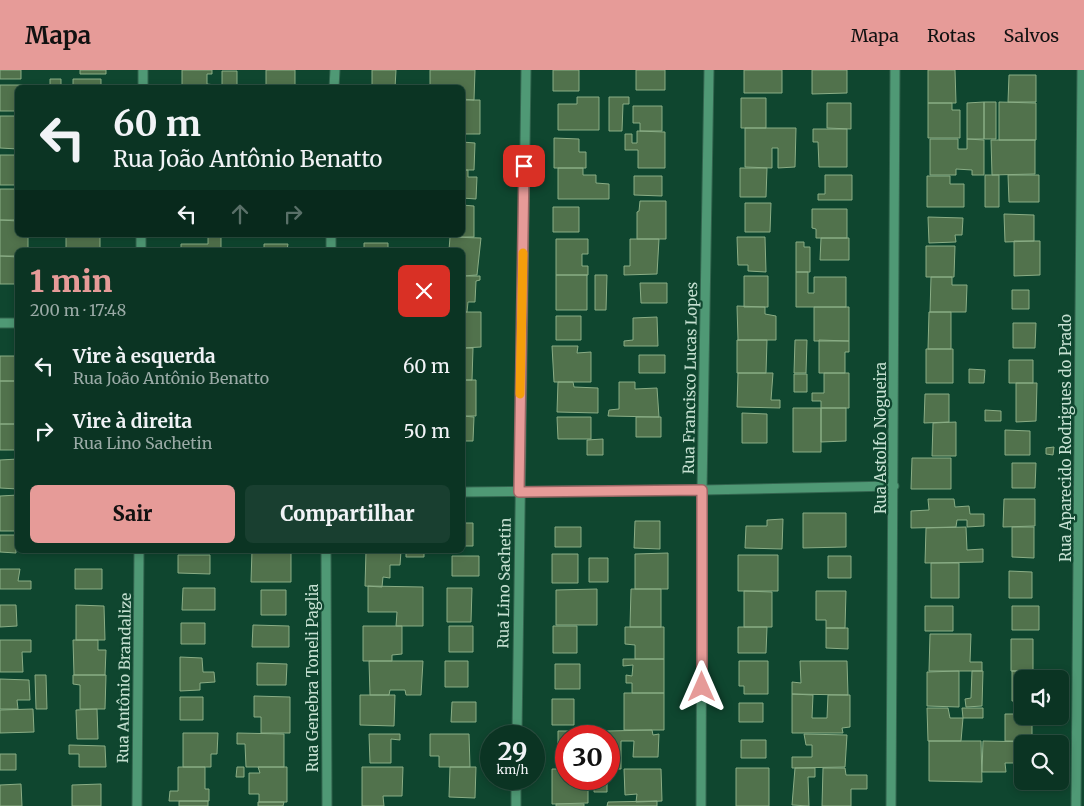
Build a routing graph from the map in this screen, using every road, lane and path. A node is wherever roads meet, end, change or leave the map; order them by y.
1 (143, 70) edge
2 (335, 70) edge
3 (526, 70) edge
4 (709, 70) edge
5 (895, 70) edge
6 (1082, 70) edge
7 (143, 85) edge
8 (334, 85) edge
9 (0, 323) edge
10 (15, 323) edge
11 (894, 486) junction
12 (702, 490) junction
13 (465, 492) edge
14 (519, 492) junction
15 (140, 553) edge
16 (326, 553) edge
17 (516, 725) edge
18 (516, 790) edge
19 (137, 806) edge
20 (326, 806) edge
21 (516, 806) edge
22 (701, 806) edge
23 (891, 806) edge
24 (1076, 806) edge

1 - 7 street
2 - 8 street
3 - 14 street, Rua Lino Sachetin
4 - 12 street, Rua Francisco Lucas Lopes
5 - 11 street, Rua Astolfo Nogueira
6 - 24 street, Rua Aparecido Rodrigues do Prado
9 - 10 street
11 - 12 street
11 - 23 street, Rua Astolfo Nogueira
12 - 14 street
12 - 22 street, Rua Francisco Lucas Lopes
13 - 14 street
14 - 17 street, Rua Lino Sachetin
15 - 19 street, Rua Antônio Brandalize
16 - 20 street, Rua Genebra Toneli Paglia
18 - 21 street

